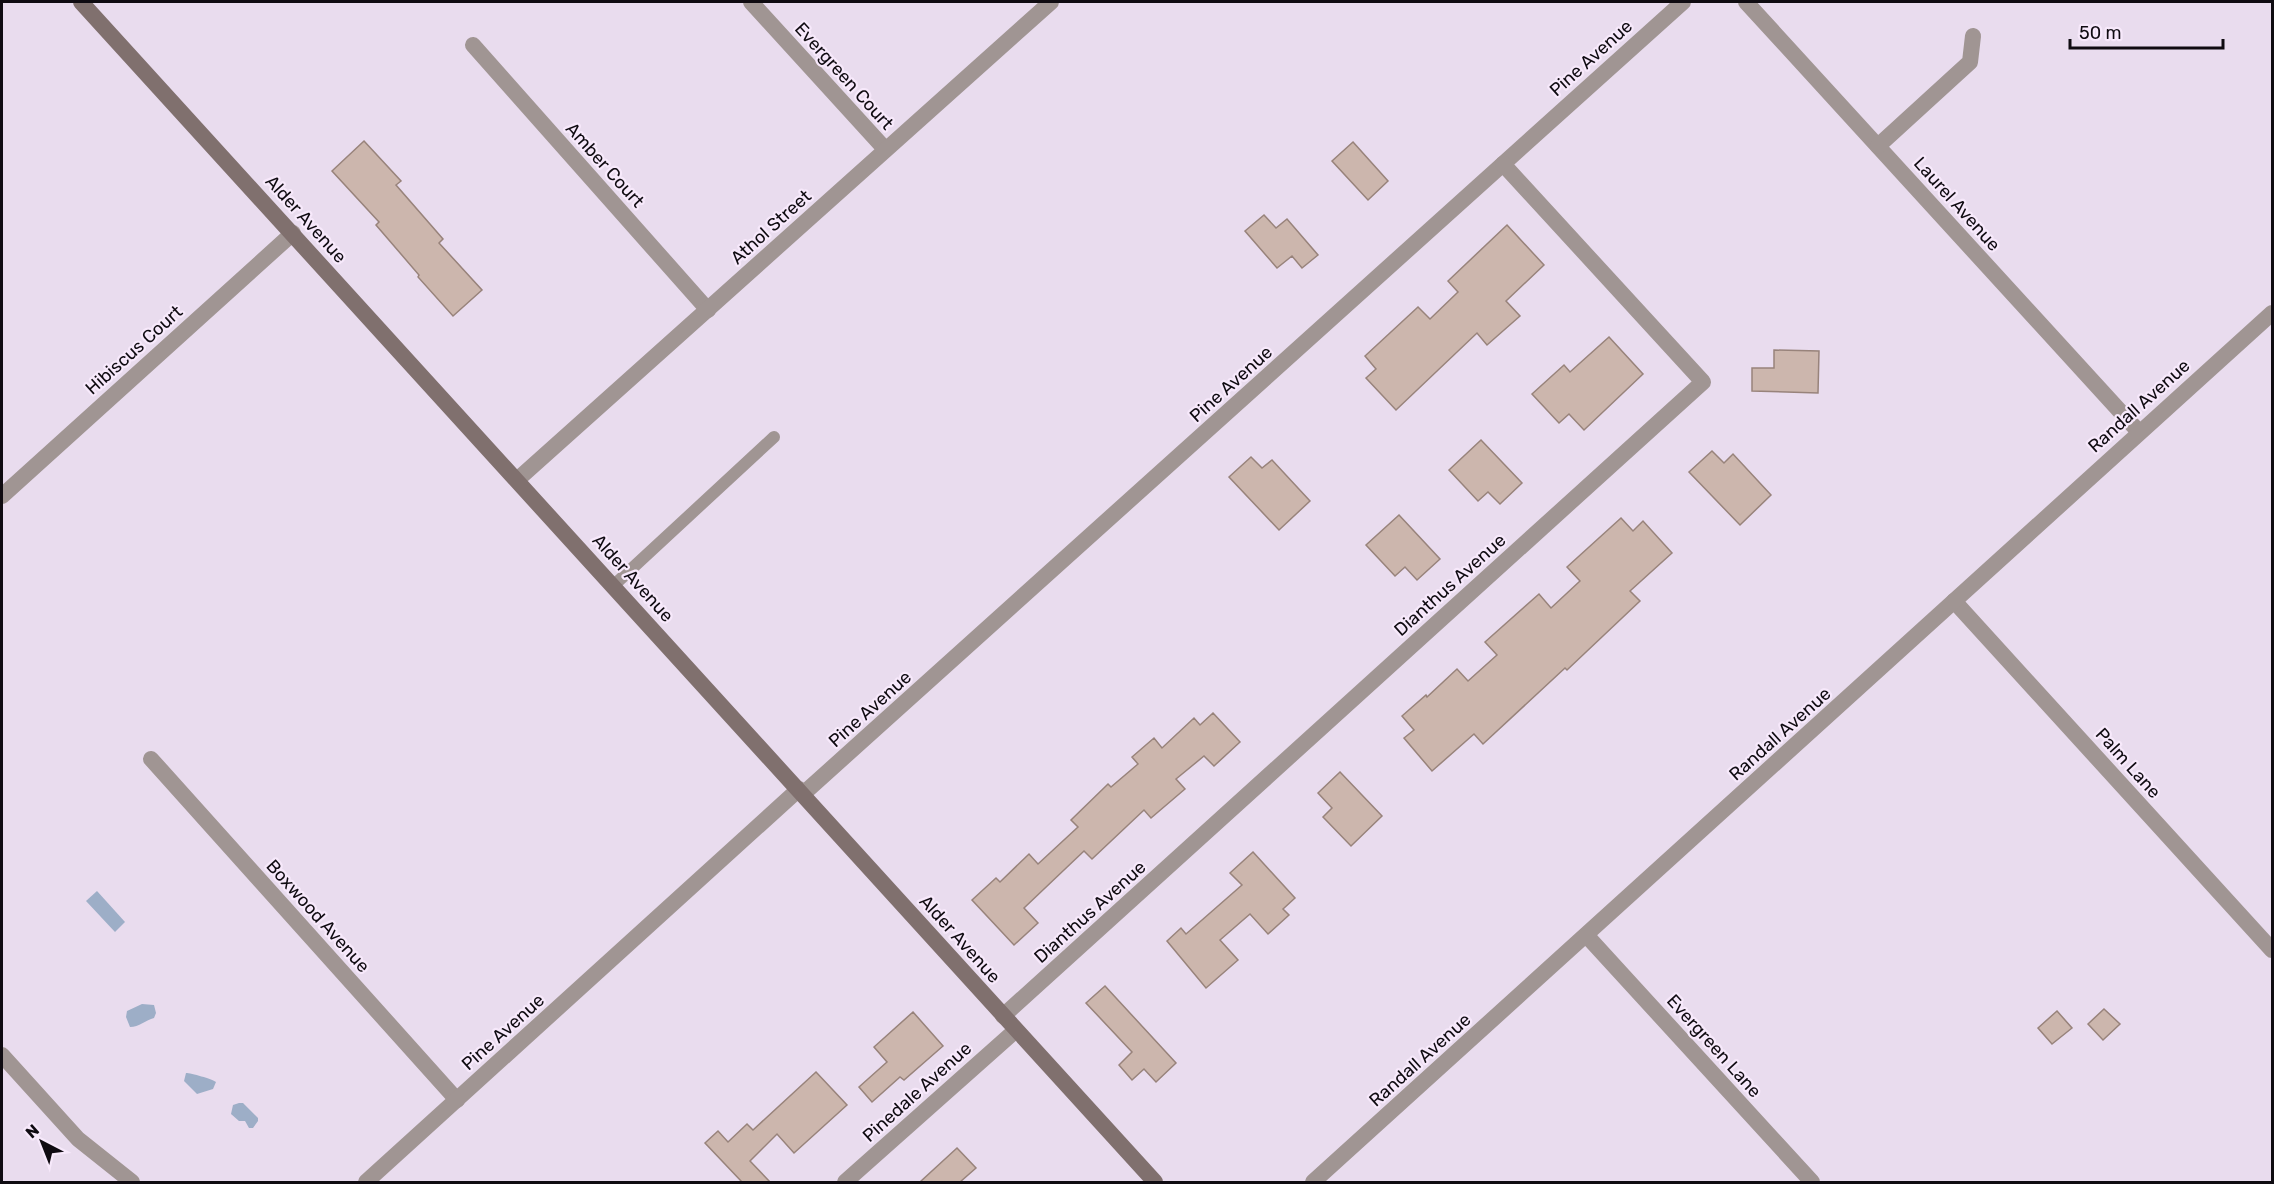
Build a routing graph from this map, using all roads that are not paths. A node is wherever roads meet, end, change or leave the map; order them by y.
1 (82, 2) edge
2 (751, 2) edge
3 (1052, 2) edge
4 (1683, 2) edge
5 (1746, 2) edge
6 (1973, 36) dead end
7 (473, 45) dead end
8 (1878, 146) junction
9 (885, 150) junction
10 (1503, 164) junction
11 (293, 233) junction
12 (708, 310) junction
13 (2272, 313) edge
14 (2139, 432) junction
15 (774, 437) dead end
16 (517, 480) junction
17 (2, 496) edge
18 (613, 586) junction
19 (1954, 601) junction
20 (151, 759) dead end
21 (801, 792) junction
22 (1587, 936) junction
23 (2272, 950) edge
24 (1003, 1016) junction
25 (1016, 1030) junction
26 (2, 1055) edge
27 (457, 1100) junction
28 (132, 1182) edge
29 (366, 1182) edge
30 (845, 1182) edge
31 (1155, 1182) edge
32 (1313, 1182) edge
33 (1812, 1182) edge

1 - 11 main road, Alder Avenue
2 - 9 street, Evergreen Court
3 - 9 street, Athol Street
4 - 10 street, Pine Avenue
5 - 8 street, Laurel Avenue
6 - 8 street
7 - 12 street, Amber Court
8 - 14 street, Laurel Avenue
9 - 12 street, Athol Street
10 - 21 street, Pine Avenue
10 - 24 street, Dianthus Avenue
11 - 16 main road, Alder Avenue
11 - 17 street, Hibiscus Court
12 - 16 street, Athol Street
13 - 14 street, Randall Avenue
14 - 19 street, Randall Avenue
15 - 18 lane
16 - 18 main road, Alder Avenue
18 - 21 main road, Alder Avenue
19 - 22 street, Randall Avenue
19 - 23 street, Palm Lane
20 - 27 street, Boxwood Avenue
21 - 24 main road, Alder Avenue
21 - 27 street, Pine Avenue
22 - 32 street, Randall Avenue
22 - 33 street, Evergreen Lane
24 - 25 main road, Alder Avenue
25 - 30 street, Pinedale Avenue
25 - 31 main road, Alder Avenue
26 - 28 street
27 - 29 street, Pine Avenue

